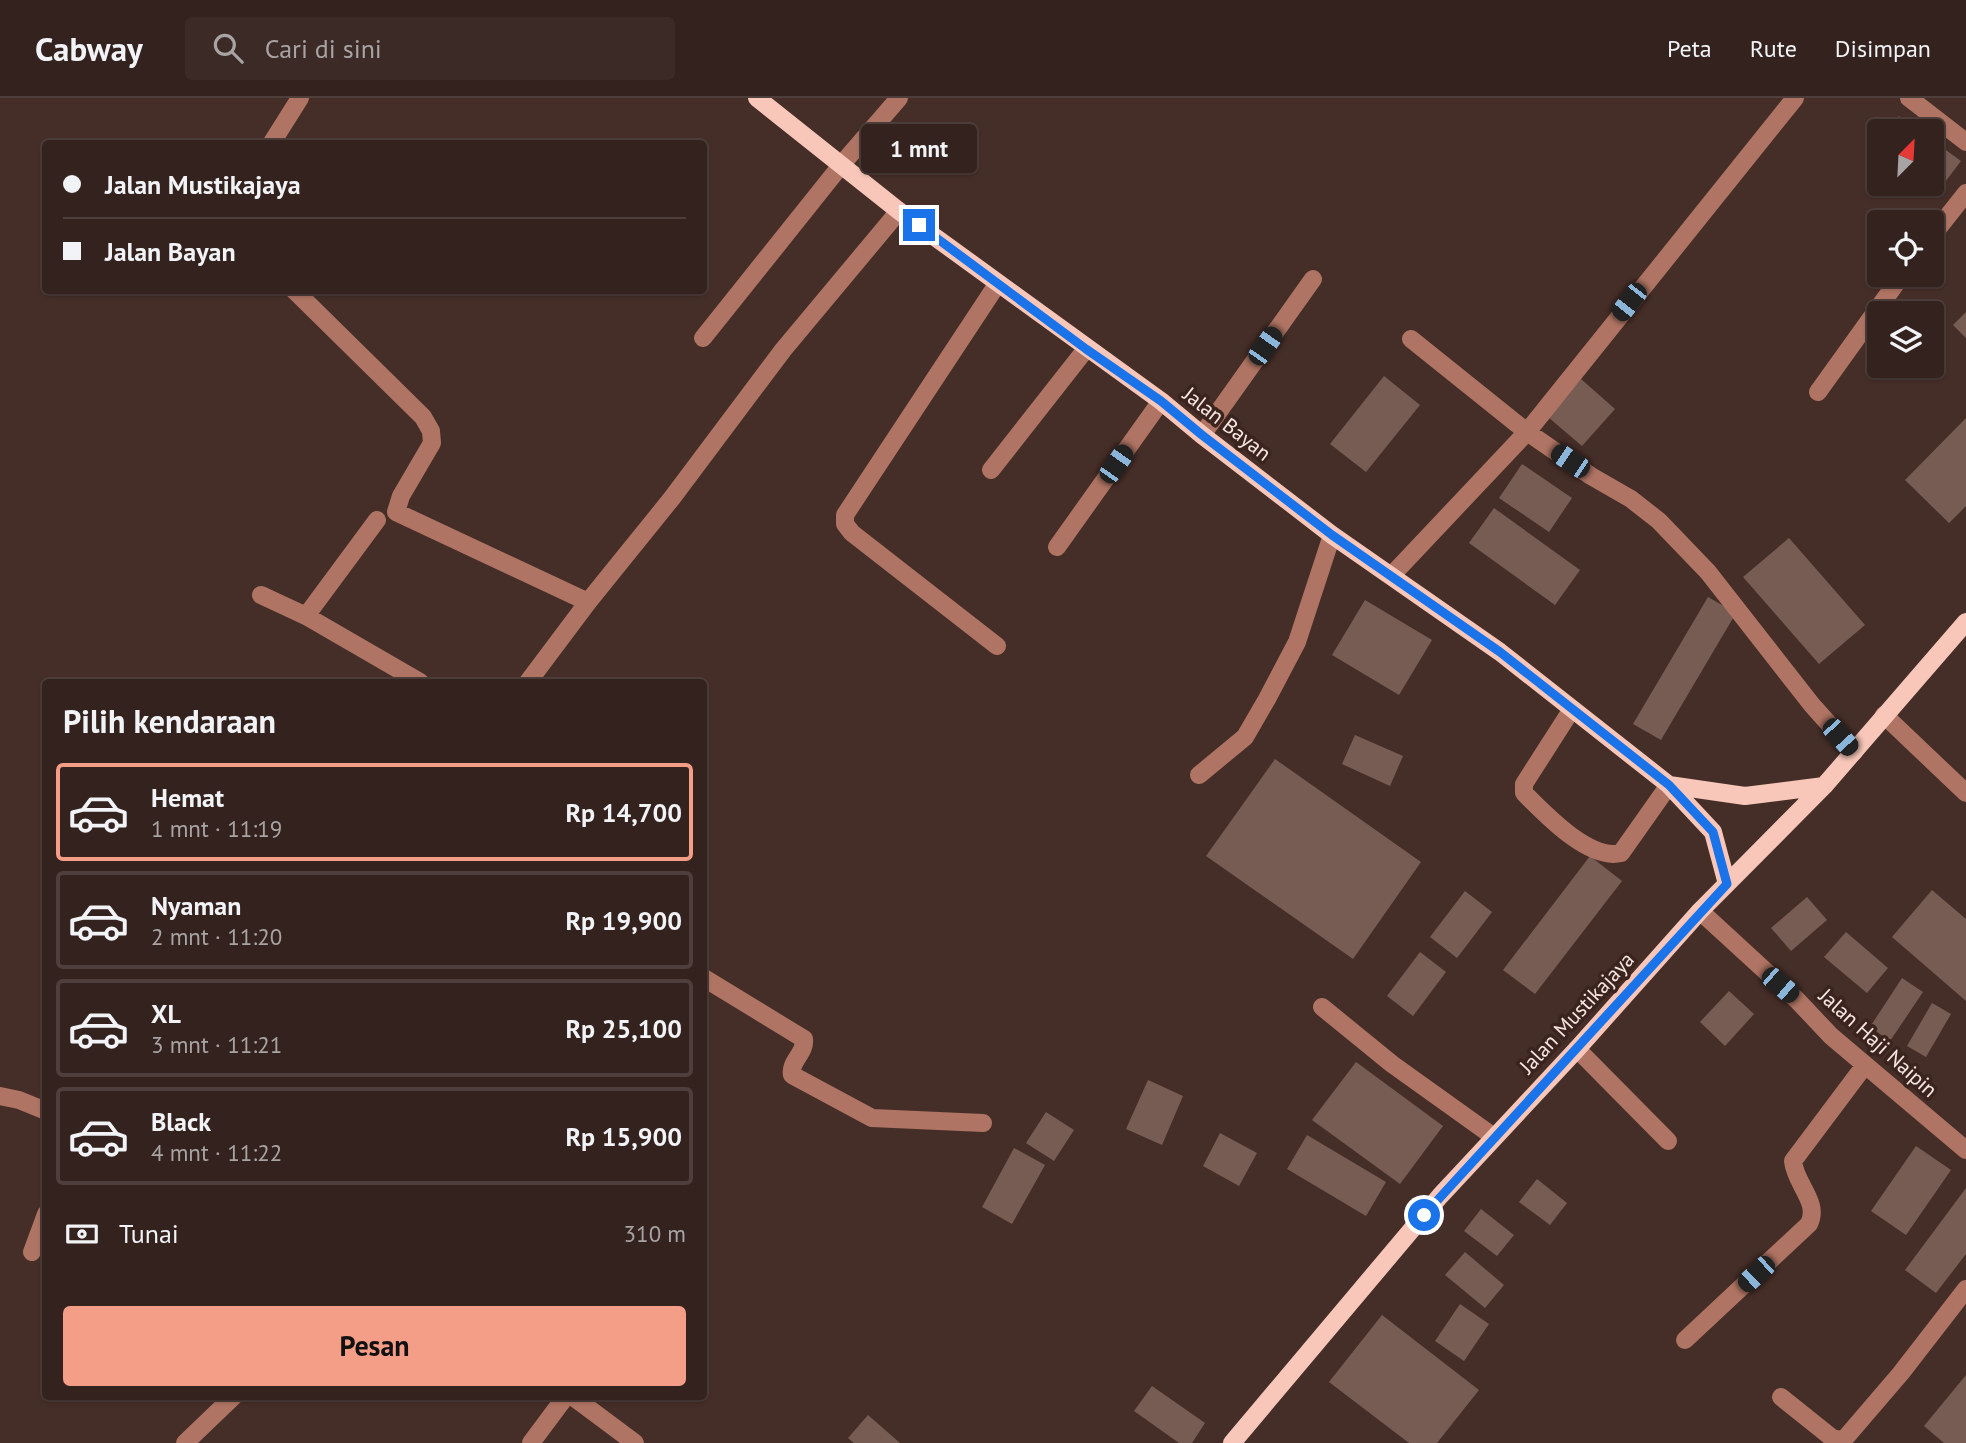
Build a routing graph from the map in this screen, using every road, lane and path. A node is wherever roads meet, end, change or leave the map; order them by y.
1 (300, 98) edge
2 (757, 98) edge
3 (899, 98) edge
4 (1795, 98) edge
5 (1909, 98) edge
6 (274, 140) edge
7 (1966, 142) edge
8 (842, 164) junction
9 (1966, 193) edge
10 (899, 211) junction
11 (1944, 221) edge
12 (1313, 279) dead end
13 (998, 283) junction
14 (1893, 287) edge
15 (298, 294) edge
16 (704, 338) dead end
17 (1411, 339) dead end
18 (1086, 349) junction
19 (1818, 392) dead end
20 (1161, 401) junction
21 (1527, 432) junction
22 (1202, 435) junction
23 (991, 470) dead end
24 (377, 520) dead end
25 (1332, 535) junction
26 (1057, 547) dead end
27 (1392, 575) junction
28 (261, 594) dead end
29 (588, 602) junction
30 (306, 616) junction
31 (1966, 622) edge
32 (997, 646) dead end
33 (397, 676) edge
34 (530, 679) edge
35 (1572, 709) junction
36 (1884, 715) junction
37 (1854, 752) junction
38 (1199, 775) dead end
39 (1669, 785) junction
40 (1824, 786) junction
41 (1966, 793) edge
42 (1727, 884) junction
43 (1700, 911) junction
44 (707, 980) edge
45 (1322, 1007) dead end
46 (1577, 1049) junction
47 (1866, 1065) junction
48 (0, 1096) edge
49 (42, 1109) edge
50 (983, 1123) dead end
51 (1494, 1138) junction
52 (1668, 1141) dead end
53 (1966, 1150) edge
54 (42, 1225) edge
55 (32, 1252) dead end
56 (1966, 1289) edge
57 (1685, 1340) dead end
58 (1781, 1397) dead end
59 (230, 1400) edge
60 (563, 1400) edge
61 (577, 1400) edge
62 (185, 1443) edge
63 (531, 1443) edge
64 (635, 1443) edge
65 (1232, 1443) edge

1 - 6 street
2 - 8 main road, Jalan Bayan
3 - 8 street
4 - 21 street
5 - 7 street
8 - 10 main road, Jalan Bayan
8 - 16 street
9 - 11 street
10 - 13 main road, Jalan Bayan
10 - 29 street
12 - 22 street
13 - 18 main road, Jalan Bayan
13 - 32 street
14 - 19 street
15 - 29 street
17 - 21 street
18 - 20 main road, Jalan Bayan
18 - 23 street
20 - 22 main road, Jalan Bayan
20 - 26 street
21 - 27 street
21 - 37 street
22 - 25 main road, Jalan Bayan
24 - 30 street
25 - 27 main road, Jalan Bayan
25 - 38 street
27 - 35 main road, Jalan Bayan
28 - 30 street
29 - 34 street
30 - 33 street
31 - 36 main road, Jalan Mustikajaya
35 - 39 main road, Jalan Bayan
35 - 39 street
36 - 37 main road, Jalan Mustikajaya
36 - 41 street
37 - 40 main road, Jalan Mustikajaya
39 - 40 main road, Jalan Bayan
39 - 42 main road, Jalan Bayan
40 - 42 main road, Jalan Mustikajaya
42 - 43 main road, Jalan Mustikajaya
43 - 46 main road, Jalan Mustikajaya
43 - 47 street, Jalan Haji Naipin
44 - 50 street
45 - 51 street
46 - 51 main road, Jalan Mustikajaya
46 - 52 street
47 - 53 street, Jalan Haji Naipin
47 - 57 street
48 - 49 street
51 - 65 main road, Jalan Mustikajaya
54 - 55 street
56 - 58 street
59 - 62 street
60 - 63 street
61 - 64 street

